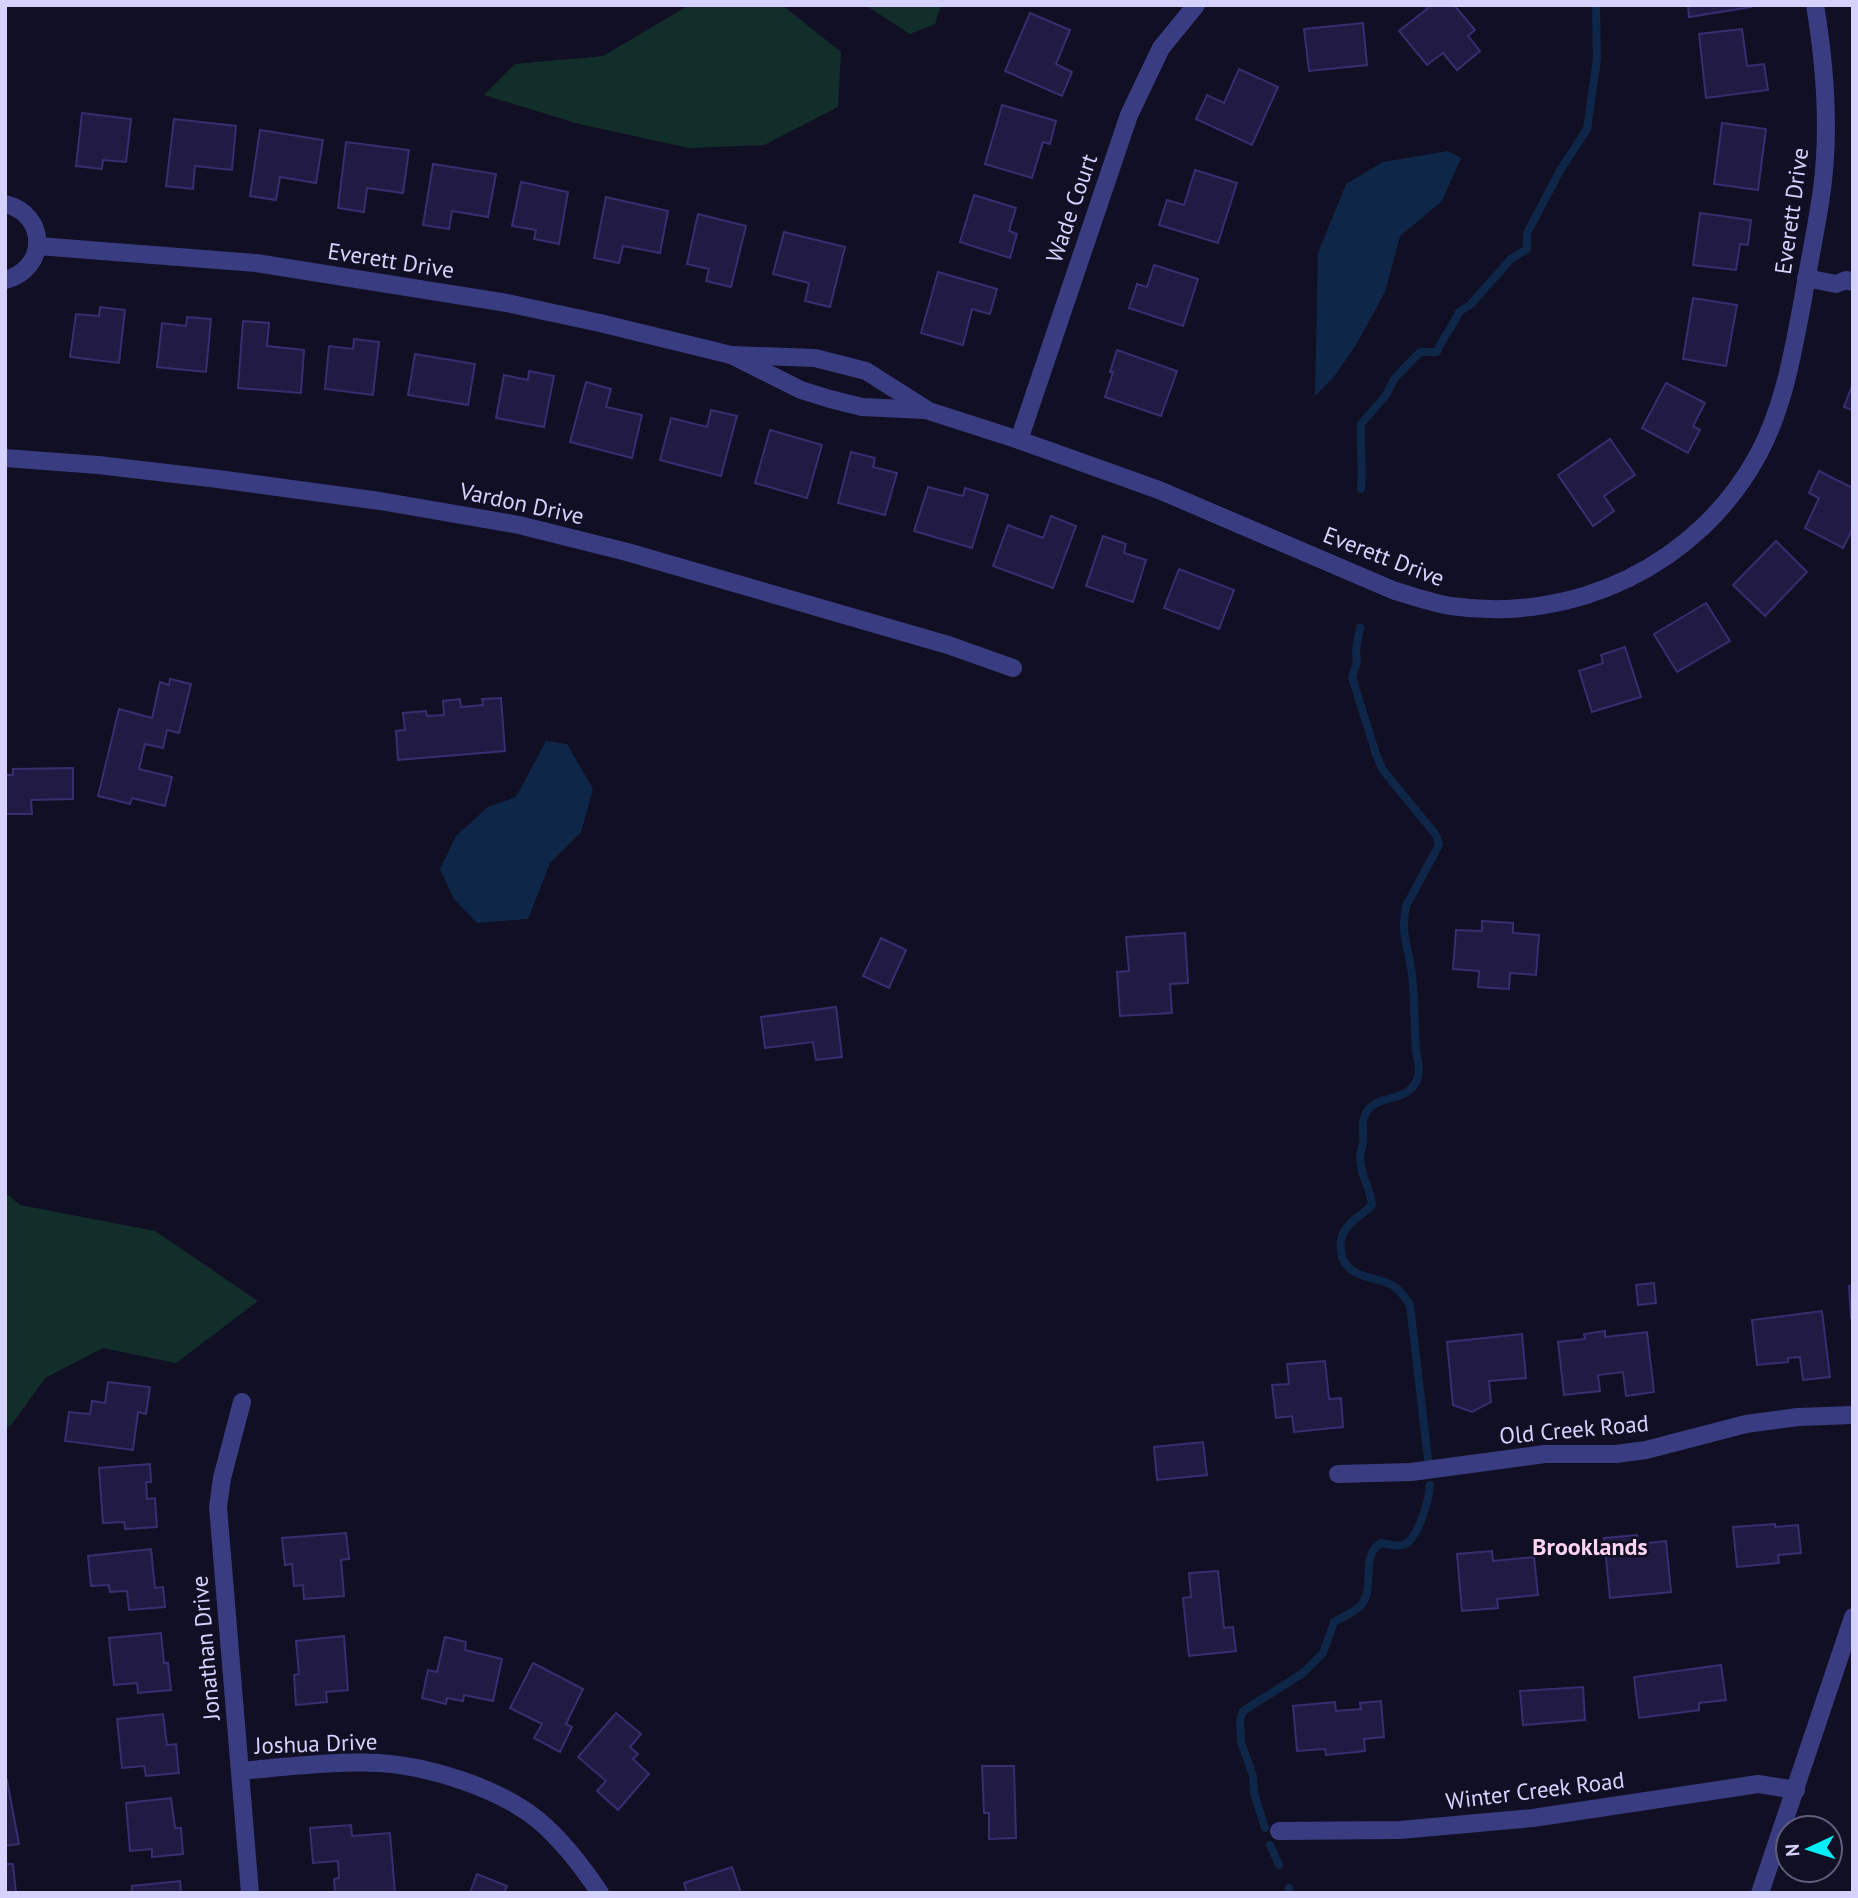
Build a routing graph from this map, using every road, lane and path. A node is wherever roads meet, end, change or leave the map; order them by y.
1 (1196, 5) edge
2 (1818, 7) edge
3 (5, 204) edge
4 (38, 246) junction
5 (1806, 278) junction
6 (5, 280) edge
7 (1853, 282) edge
8 (731, 355) junction
9 (929, 411) junction
10 (1019, 440) junction
11 (5, 458) edge
12 (1013, 668) dead end
13 (242, 1402) dead end
14 (1853, 1415) edge
15 (1338, 1474) dead end
16 (1853, 1617) edge
17 (240, 1771) junction
18 (1796, 1790) junction
19 (1279, 1831) dead end
20 (250, 1893) edge
21 (600, 1893) edge
22 (1760, 1893) edge

1 - 10 street, Wade Court
2 - 5 street, Everett Drive
3 - 4 street
4 - 6 street
4 - 8 street, Everett Drive
5 - 7 street
5 - 10 street, Everett Drive
8 - 9 street, Everett Drive
8 - 9 street, Everett Drive
9 - 10 street, Everett Drive
11 - 12 street, Vardon Drive
13 - 17 street, Jonathan Drive
14 - 15 street, Old Creek Road
16 - 18 street
17 - 20 street, Jonathan Drive
17 - 21 street, Joshua Drive
18 - 19 street, Winter Creek Road
18 - 22 street

